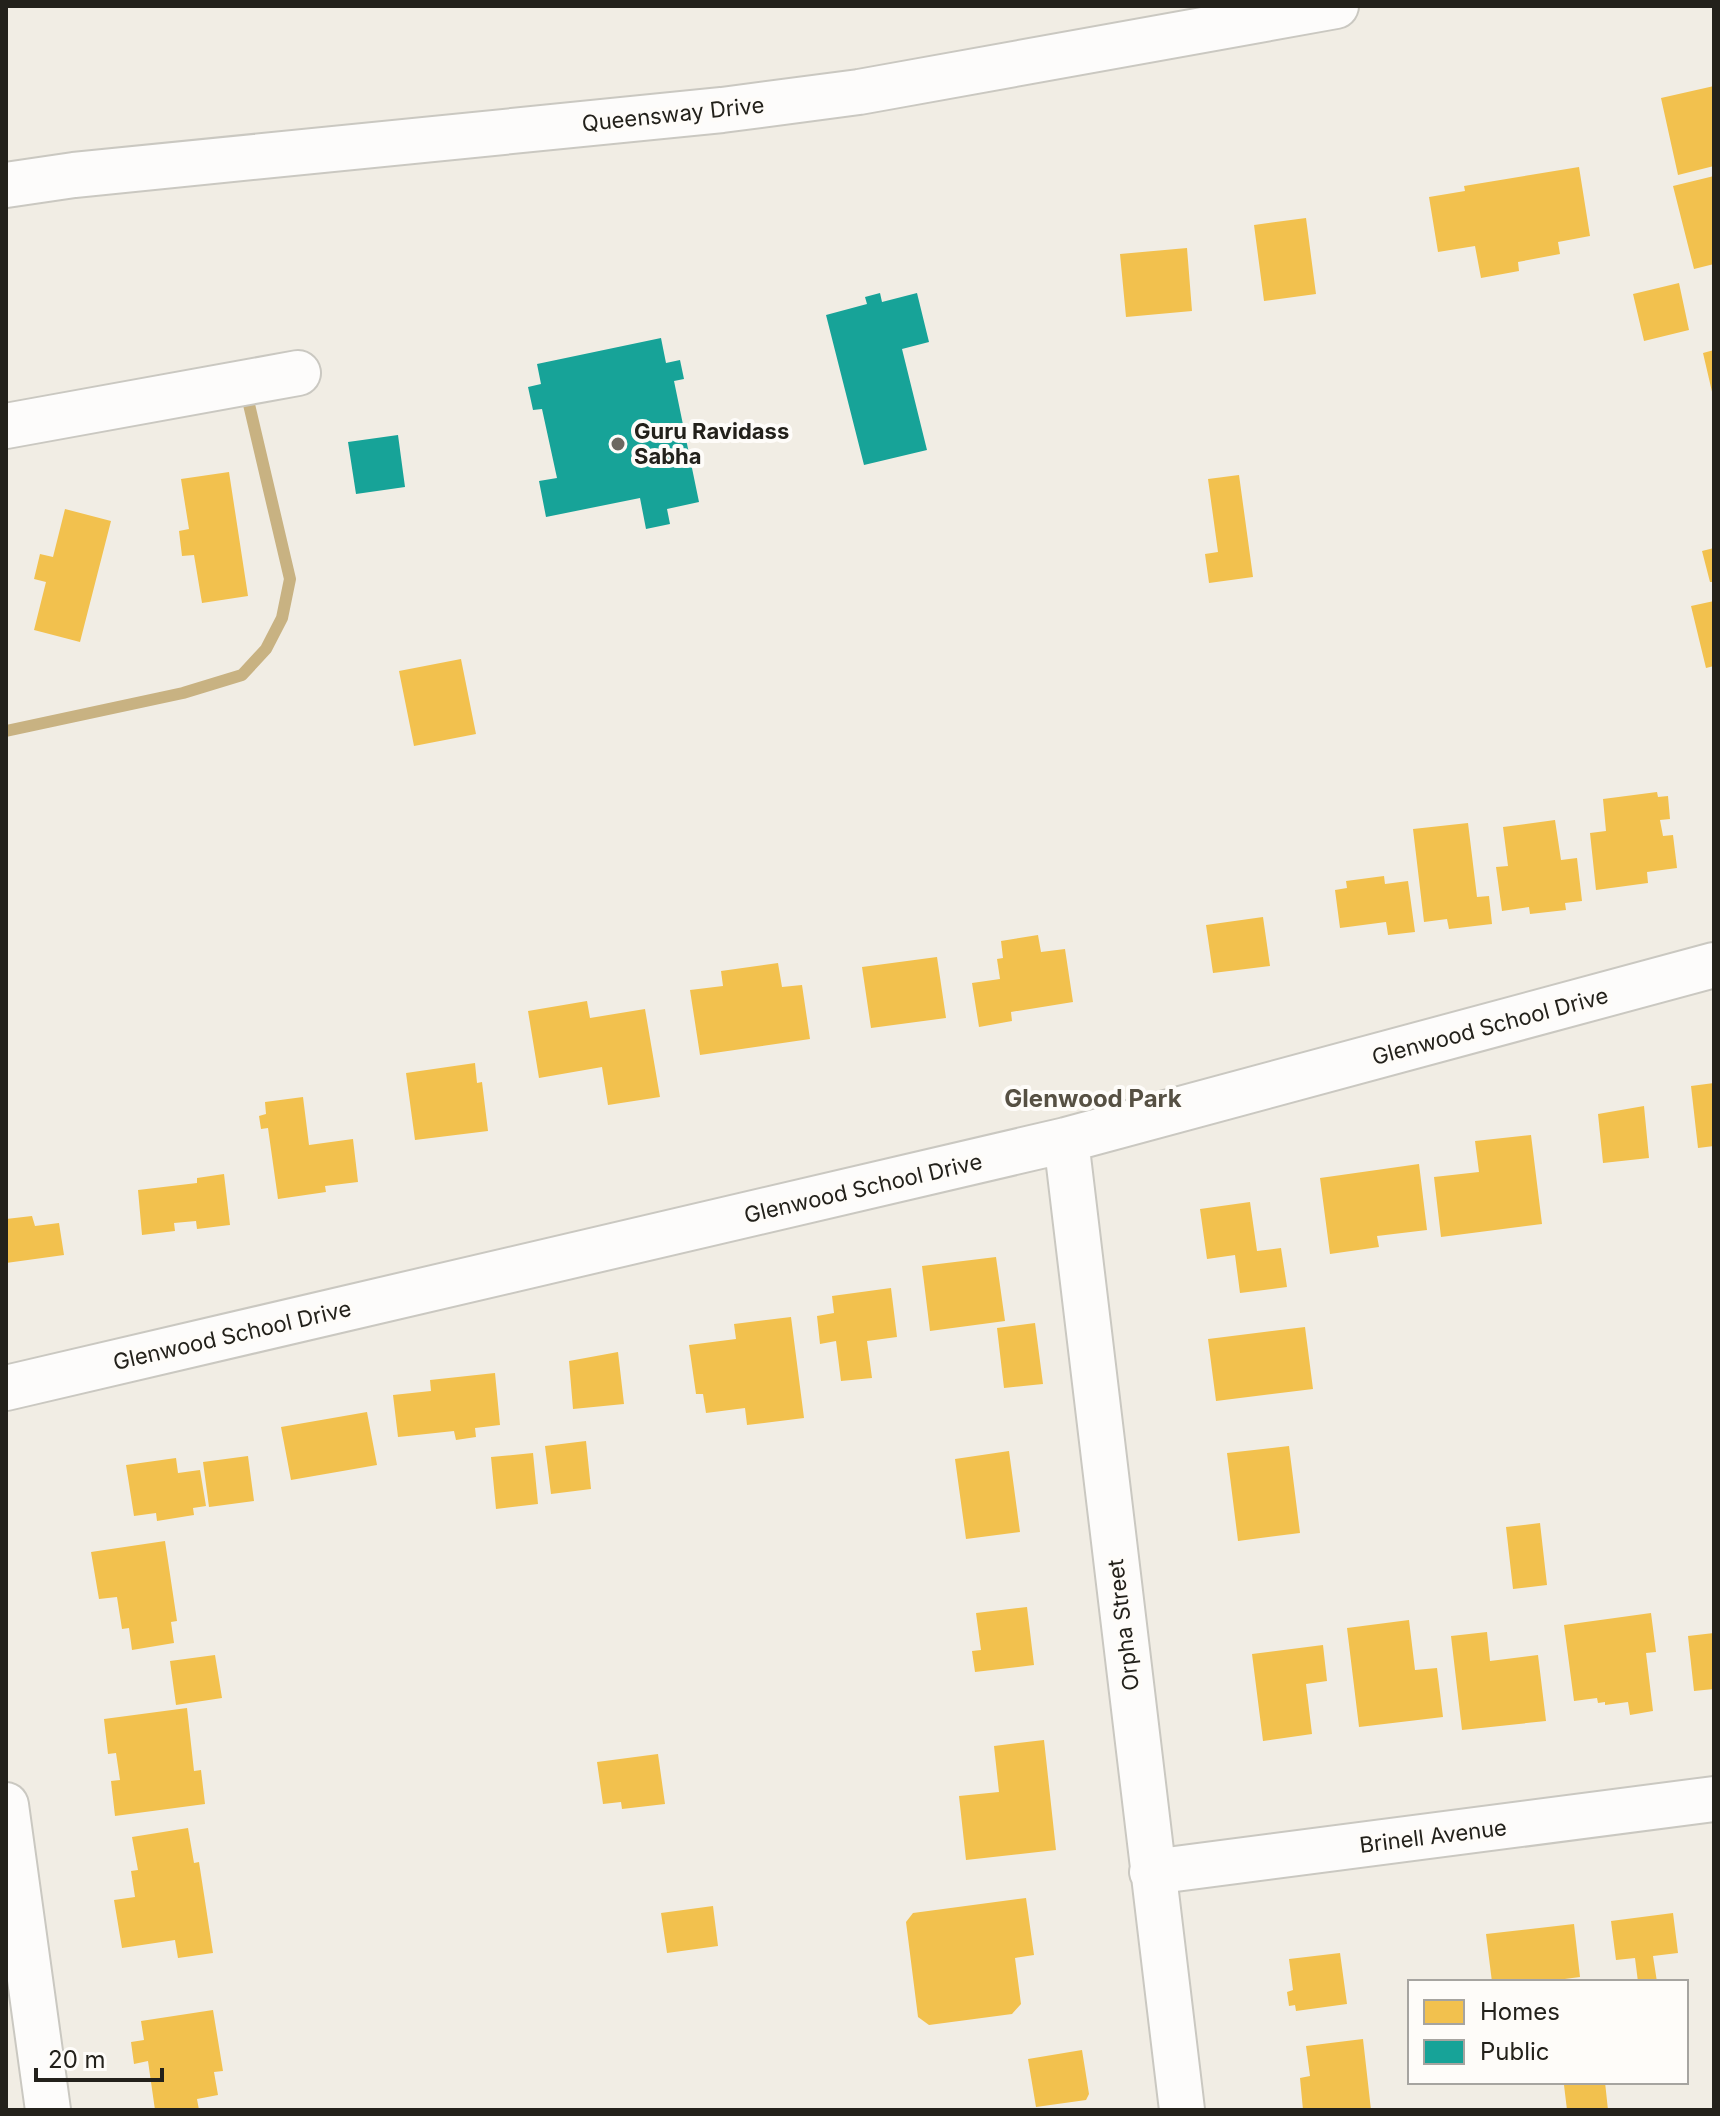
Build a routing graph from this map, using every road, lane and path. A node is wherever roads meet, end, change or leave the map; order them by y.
1 (1336, 6) edge
2 (6, 185) edge
3 (298, 373) dead end
4 (6, 426) edge
5 (1714, 965) edge
6 (1066, 1140) junction
7 (6, 1388) edge
8 (1714, 1799) edge
9 (6, 1805) edge
10 (1152, 1872) junction
11 (48, 2110) edge
12 (1182, 2110) edge

1 - 2 street, Queensway Drive
3 - 4 street
5 - 6 street, Glenwood School Drive
6 - 7 street, Glenwood School Drive
6 - 10 street, Orpha Street
8 - 10 street, Brinell Avenue
9 - 11 street
10 - 12 street, Orpha Street

